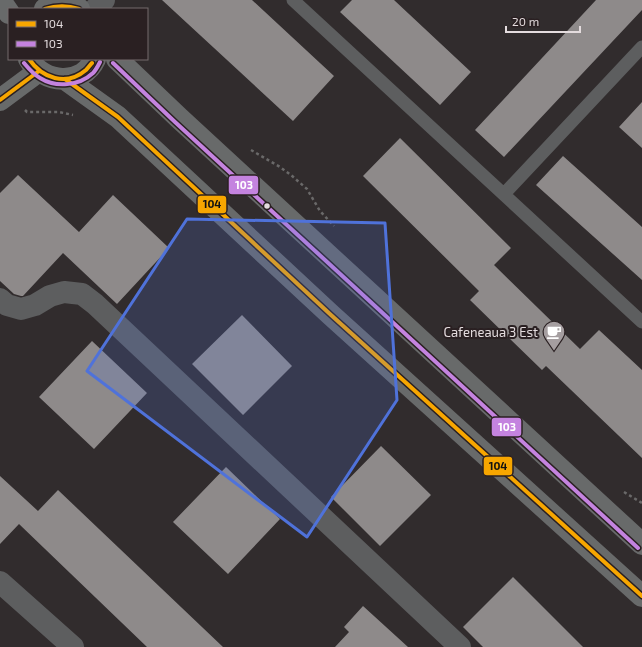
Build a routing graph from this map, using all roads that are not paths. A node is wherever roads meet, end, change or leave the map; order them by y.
1 (0, 0) edge
2 (104, 0) edge
3 (293, 0) edge
4 (96, 8) edge
5 (8, 12) edge
6 (642, 47) edge
7 (94, 60) edge
8 (118, 60) edge
9 (34, 65) edge
10 (65, 79) junction
11 (0, 100) edge
12 (504, 194) junction
13 (0, 299) edge
14 (642, 322) edge
15 (642, 544) edge
16 (0, 583) edge
17 (642, 596) edge
18 (73, 647) edge
19 (460, 647) edge

1 - 5 main road
2 - 4 street
3 - 12 lane
6 - 12 lane
7 - 10 main road
8 - 15 main road
9 - 10 main road
9 - 11 main road
10 - 17 main road
12 - 14 lane
13 - 19 street
16 - 18 street

